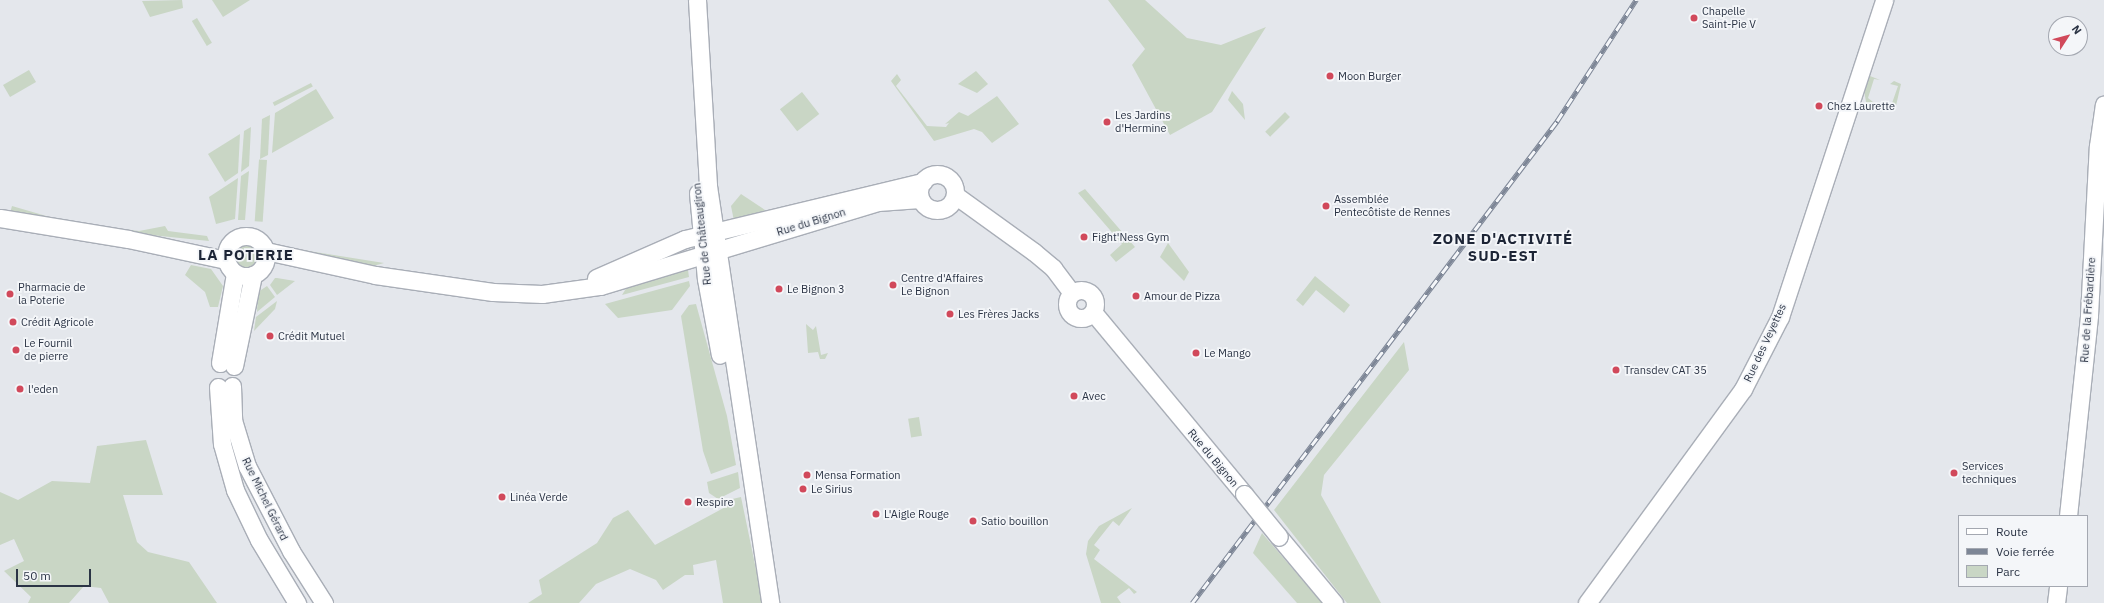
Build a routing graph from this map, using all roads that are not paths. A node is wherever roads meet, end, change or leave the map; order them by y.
1 (688, 0) edge
2 (697, 0) edge
3 (1884, 0) edge
4 (2104, 104) edge
5 (922, 182) junction
6 (955, 195) junction
7 (920, 199) junction
8 (944, 208) junction
9 (0, 218) edge
10 (1008, 233) junction
11 (710, 244) junction
12 (229, 260) junction
13 (260, 264) junction
14 (227, 364) junction
15 (225, 387) junction
16 (2068, 515) edge
17 (2058, 587) edge
18 (297, 603) edge
19 (324, 603) edge
20 (770, 603) edge
21 (1334, 603) edge
22 (1587, 603) edge
23 (2056, 603) edge

1 - 11 street, Rue de Châteaugiron
2 - 11 street, Rue de Châteaugiron
3 - 22 street, Rue des Veyettes
4 - 16 street, Rue de la Frébardière
5 - 6 street
5 - 7 street
5 - 11 street, Rue du Bignon
6 - 8 street
6 - 10 street, Rue du Bignon
7 - 8 street
7 - 11 street, Rue du Bignon
8 - 10 street, Rue du Bignon
9 - 12 street
10 - 21 street, Rue du Bignon, bridge
11 - 13 street
11 - 20 street, Rue de Châteaugiron
12 - 13 street
12 - 13 street
12 - 14 street, Rue Michel Gérard
13 - 14 street, Rue Michel Gérard
14 - 15 street, Rue Michel Gérard
14 - 15 street, Rue Michel Gérard
15 - 18 street, Rue Michel Gérard
15 - 19 street, Rue Michel Gérard
17 - 23 street

